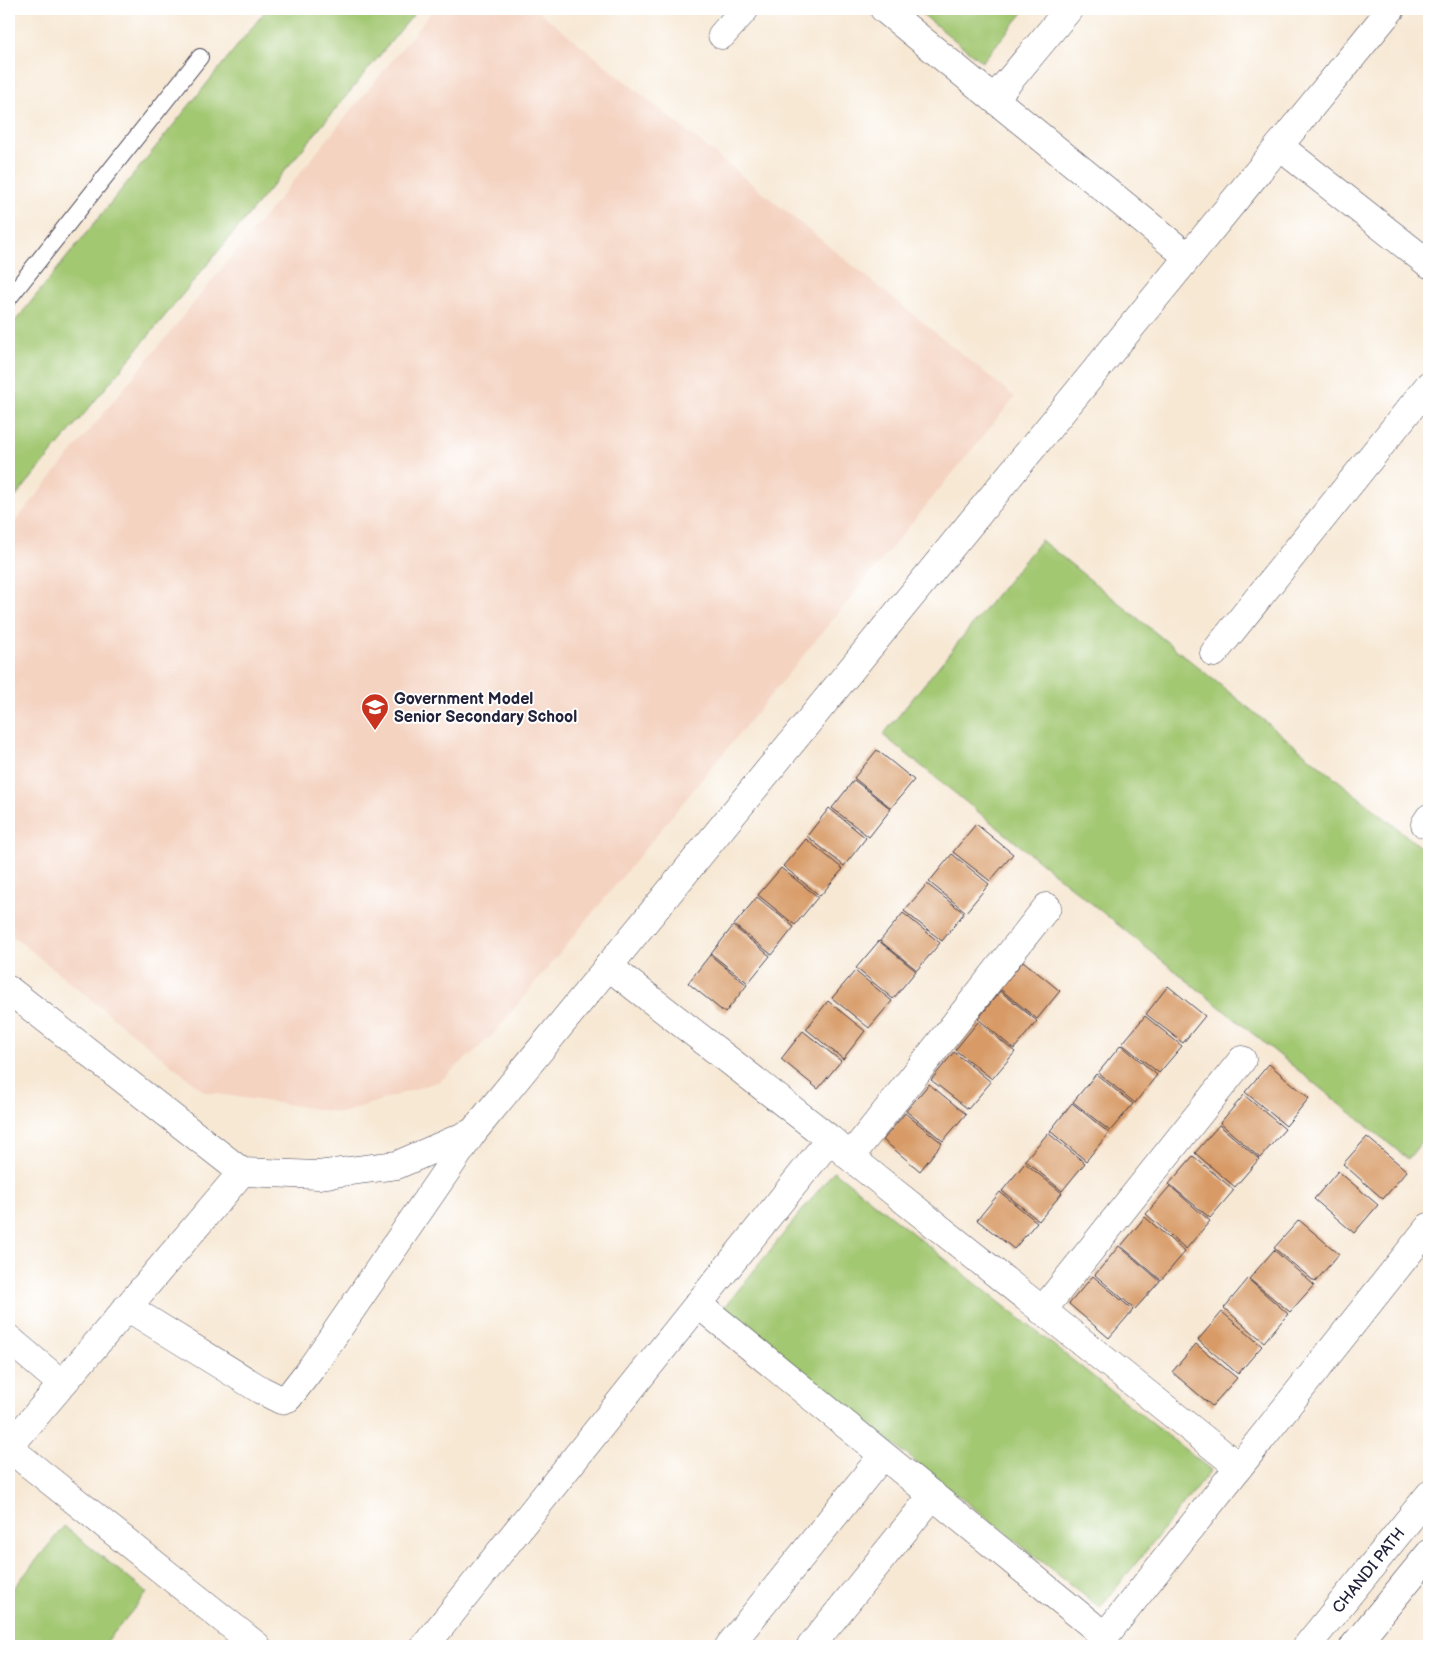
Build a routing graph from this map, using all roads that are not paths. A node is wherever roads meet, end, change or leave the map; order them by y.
1 (744, 9) edge
2 (884, 9) edge
3 (1069, 9) edge
4 (1391, 9) edge
5 (722, 35) dead end
6 (200, 57) dead end
7 (994, 98) junction
8 (1279, 146) junction
9 (1188, 257) junction
10 (1429, 264) edge
11 (9, 298) edge
12 (1429, 385) edge
13 (1214, 653) dead end
14 (1047, 907) dead end
15 (608, 966) junction
16 (9, 990) edge
17 (1242, 1060) dead end
18 (473, 1132) junction
19 (830, 1139) junction
20 (850, 1157) junction
21 (242, 1172) junction
22 (1429, 1227) edge
23 (698, 1304) junction
24 (127, 1307) junction
25 (1042, 1310) junction
26 (11, 1347) edge
27 (62, 1384) junction
28 (9, 1447) edge
29 (883, 1455) junction
30 (1239, 1467) junction
31 (1429, 1494) edge
32 (933, 1495) junction
33 (1429, 1554) edge
34 (1101, 1641) edge
35 (257, 1646) edge
36 (425, 1646) edge
37 (729, 1646) edge
38 (812, 1646) edge
39 (1306, 1646) edge
40 (1354, 1646) edge

1 - 5 street
2 - 7 street
3 - 7 street
4 - 8 street
6 - 11 lane
7 - 9 street
8 - 9 street
8 - 10 street
9 - 15 street
12 - 13 street
14 - 20 street
15 - 18 street
15 - 19 street
16 - 21 street
17 - 25 street
18 - 21 street
18 - 24 street
19 - 20 street
19 - 23 street
20 - 25 street
21 - 24 street
22 - 30 street
23 - 29 street
23 - 36 street
24 - 27 street
25 - 30 street
26 - 27 street
27 - 28 street
28 - 35 street
29 - 32 street
29 - 37 street
30 - 34 street
31 - 39 street, CHANDI PATH
32 - 34 street
32 - 38 street
33 - 40 street

